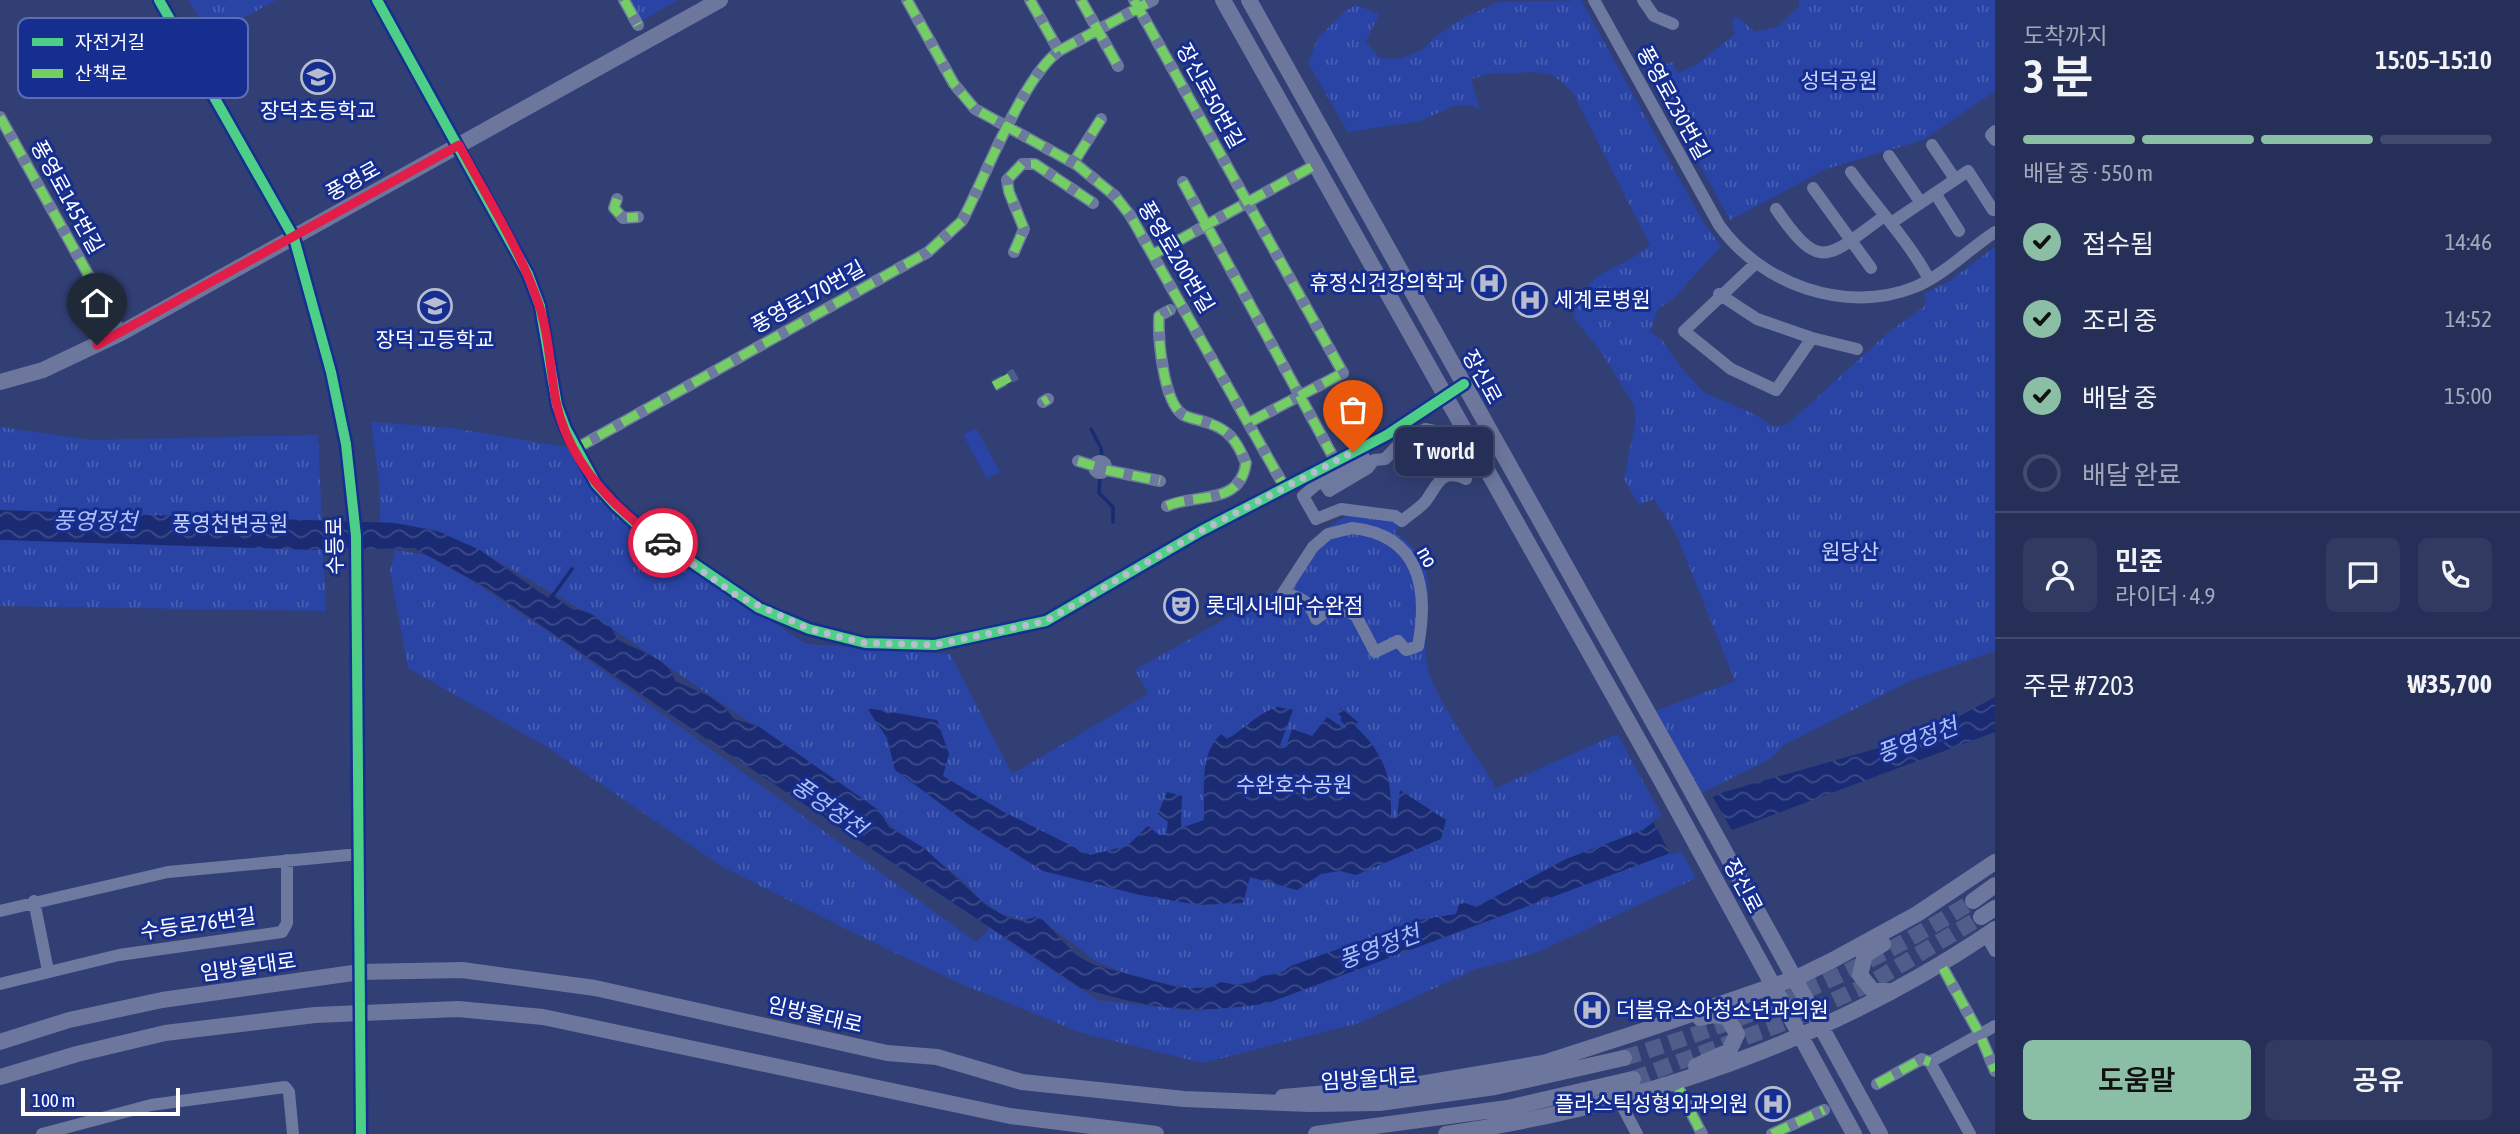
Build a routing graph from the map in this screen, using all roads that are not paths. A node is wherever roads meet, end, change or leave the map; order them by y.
1 (159, 0) edge
2 (377, 0) edge
3 (624, 0) edge
4 (720, 0) edge
5 (907, 0) edge
6 (1030, 0) edge
7 (1081, 0) edge
8 (1153, 0) edge
9 (1223, 0) edge
10 (1249, 0) edge
11 (1643, 0) edge
12 (1598, 1) edge
13 (1136, 4) edge
14 (169, 18) edge
15 (1673, 24) dead end
16 (638, 25) dead end
17 (1098, 30) junction
18 (1059, 51) junction
19 (1118, 66) dead end
20 (215, 98) edge
21 (0, 117) edge
22 (1101, 119) dead end
23 (1009, 128) junction
24 (1995, 131) edge
25 (1995, 140) edge
26 (459, 145) junction
27 (1932, 145) dead end
28 (1889, 156) dead end
29 (1077, 157) dead end
30 (1315, 164) junction
31 (1851, 172) dead end
32 (1955, 180) junction
33 (1183, 182) dead end
34 (1813, 188) dead end
35 (1935, 193) junction
36 (617, 199) dead end
37 (1247, 202) junction
38 (1093, 203) dead end
39 (1921, 203) junction
40 (1776, 209) dead end
41 (1993, 210) dead end
42 (638, 217) dead end
43 (1887, 220) junction
44 (1206, 225) junction
45 (1959, 231) dead end
46 (1995, 232) edge
47 (294, 238) junction
48 (1852, 240) junction
49 (1014, 252) dead end
50 (1154, 254) junction
51 (1755, 264) junction
52 (1871, 268) dead end
53 (1929, 279) junction
54 (1719, 294) junction
55 (1170, 310) dead end
56 (121, 333) junction
57 (1812, 338) junction
58 (1857, 349) dead end
59 (0, 382) edge
60 (1464, 384) junction
61 (1445, 395) junction
62 (1299, 396) junction
63 (1250, 422) junction
64 (1440, 432) joint
65 (575, 449) junction
66 (1331, 453) dead end
67 (1078, 461) dead end
68 (1160, 481) dead end
69 (1284, 486) junction
70 (1167, 506) dead end
71 (1316, 620) joint
72 (359, 854) junction
73 (287, 860) junction
74 (1995, 862) edge
75 (1995, 885) edge
76 (1946, 895) junction
77 (34, 901) junction
78 (1973, 901) tunnel mouth
79 (1995, 908) edge
80 (0, 911) edge
81 (1981, 917) tunnel mouth
82 (1990, 932) edge
83 (1995, 951) edge
84 (1944, 968) dead end
85 (48, 971) junction
86 (360, 972) junction
87 (1796, 978) junction
88 (0, 984) edge
89 (1773, 986) junction
90 (1894, 988) junction
91 (361, 1012) junction
92 (1821, 1024) junction
93 (1995, 1026) edge
94 (1651, 1028) junction
95 (1800, 1035) junction
96 (1980, 1035) junction
97 (0, 1042) edge
98 (1624, 1058) tunnel mouth
99 (1930, 1062) junction
100 (1995, 1071) edge
101 (0, 1077) edge
102 (1633, 1079) tunnel mouth
103 (1877, 1084) dead end
104 (1679, 1089) dead end
105 (1651, 1090) junction
106 (1619, 1100) junction
107 (1262, 1103) junction
108 (1824, 1110) dead end
109 (86, 1128) edge
110 (42, 1134) edge
111 (293, 1134) edge
112 (361, 1134) edge
113 (1156, 1134) edge
114 (1316, 1134) edge
115 (1446, 1134) edge
116 (1637, 1134) edge
117 (1702, 1134) edge
118 (1773, 1134) edge
119 (1854, 1134) edge
120 (1880, 1134) edge
121 (1970, 1134) edge

1 - 14 street, 수등로
2 - 26 street
3 - 16 street
4 - 26 main road, 풍영로
5 - 23 street, 풍영로200번길
6 - 18 street
7 - 17 street
8 - 13 street
9 - 30 main road, 장신로
10 - 60 main road, 장신로
11 - 15 street
12 - 51 street, 풍영로230번길
13 - 17 street
13 - 37 street, 장신로50번길
17 - 18 street
17 - 19 street
18 - 23 street
20 - 47 street, 수등로
21 - 56 street, 풍영로145번길
22 - 29 street
23 - 50 street, 풍영로200번길
23 - 65 street, 풍영로170번길
24 - 25 street
26 - 47 main road, 풍영로
26 - 65 street
27 - 32 street
28 - 39 street
30 - 37 street
30 - 61 main road, 장신로
31 - 43 street
32 - 35 street
32 - 41 street
33 - 44 street
34 - 48 street
35 - 39 street
35 - 45 street
36 - 42 street
37 - 44 street
37 - 62 street, 장신로50번길
38 - 49 street
39 - 43 street
40 - 48 street
43 - 48 street
43 - 53 street
44 - 50 street
44 - 62 street
46 - 53 street
47 - 56 main road, 풍영로
47 - 72 street, 수등로
48 - 52 street
50 - 63 street, 풍영로200번길
51 - 53 street
51 - 54 street
54 - 57 street
54 - 57 street
55 - 70 street
56 - 59 main road, 풍영로
57 - 58 street
60 - 61 street
60 - 87 main road, 장신로
61 - 69 street
61 - 89 main road, 장신로
62 - 63 street
62 - 66 street
63 - 69 street, 풍영로200번길
64 - 64 street
65 - 69 street
67 - 68 street
71 - 71 street, no
72 - 73 street
72 - 86 street, 수등로
73 - 77 street
73 - 85 street, 수등로76번길
74 - 76 main road
75 - 78 main road
76 - 87 main road
76 - 90 main road
77 - 80 street
77 - 85 street
79 - 81 main road
82 - 83 street
82 - 90 main road
84 - 96 street
85 - 88 street, 수등로76번길
86 - 91 street, 수등로
86 - 97 main road, 임방울대로
86 - 107 main road, 임방울대로
87 - 89 main road
87 - 92 main road, 장신로
89 - 94 main road
89 - 95 main road, 장신로
90 - 92 main road
91 - 101 main road
91 - 112 street, 수등로
91 - 113 main road
92 - 95 main road
92 - 120 main road, 장신로
93 - 96 street
94 - 105 main road
94 - 107 main road
95 - 105 main road
95 - 119 main road, 장신로
96 - 99 street
96 - 100 street
98 - 107 main road, 임방울대로
99 - 103 street
99 - 121 street
102 - 114 main road
104 - 117 street
105 - 106 main road
106 - 115 main road
106 - 116 street
108 - 118 street
109 - 110 street
109 - 111 street

